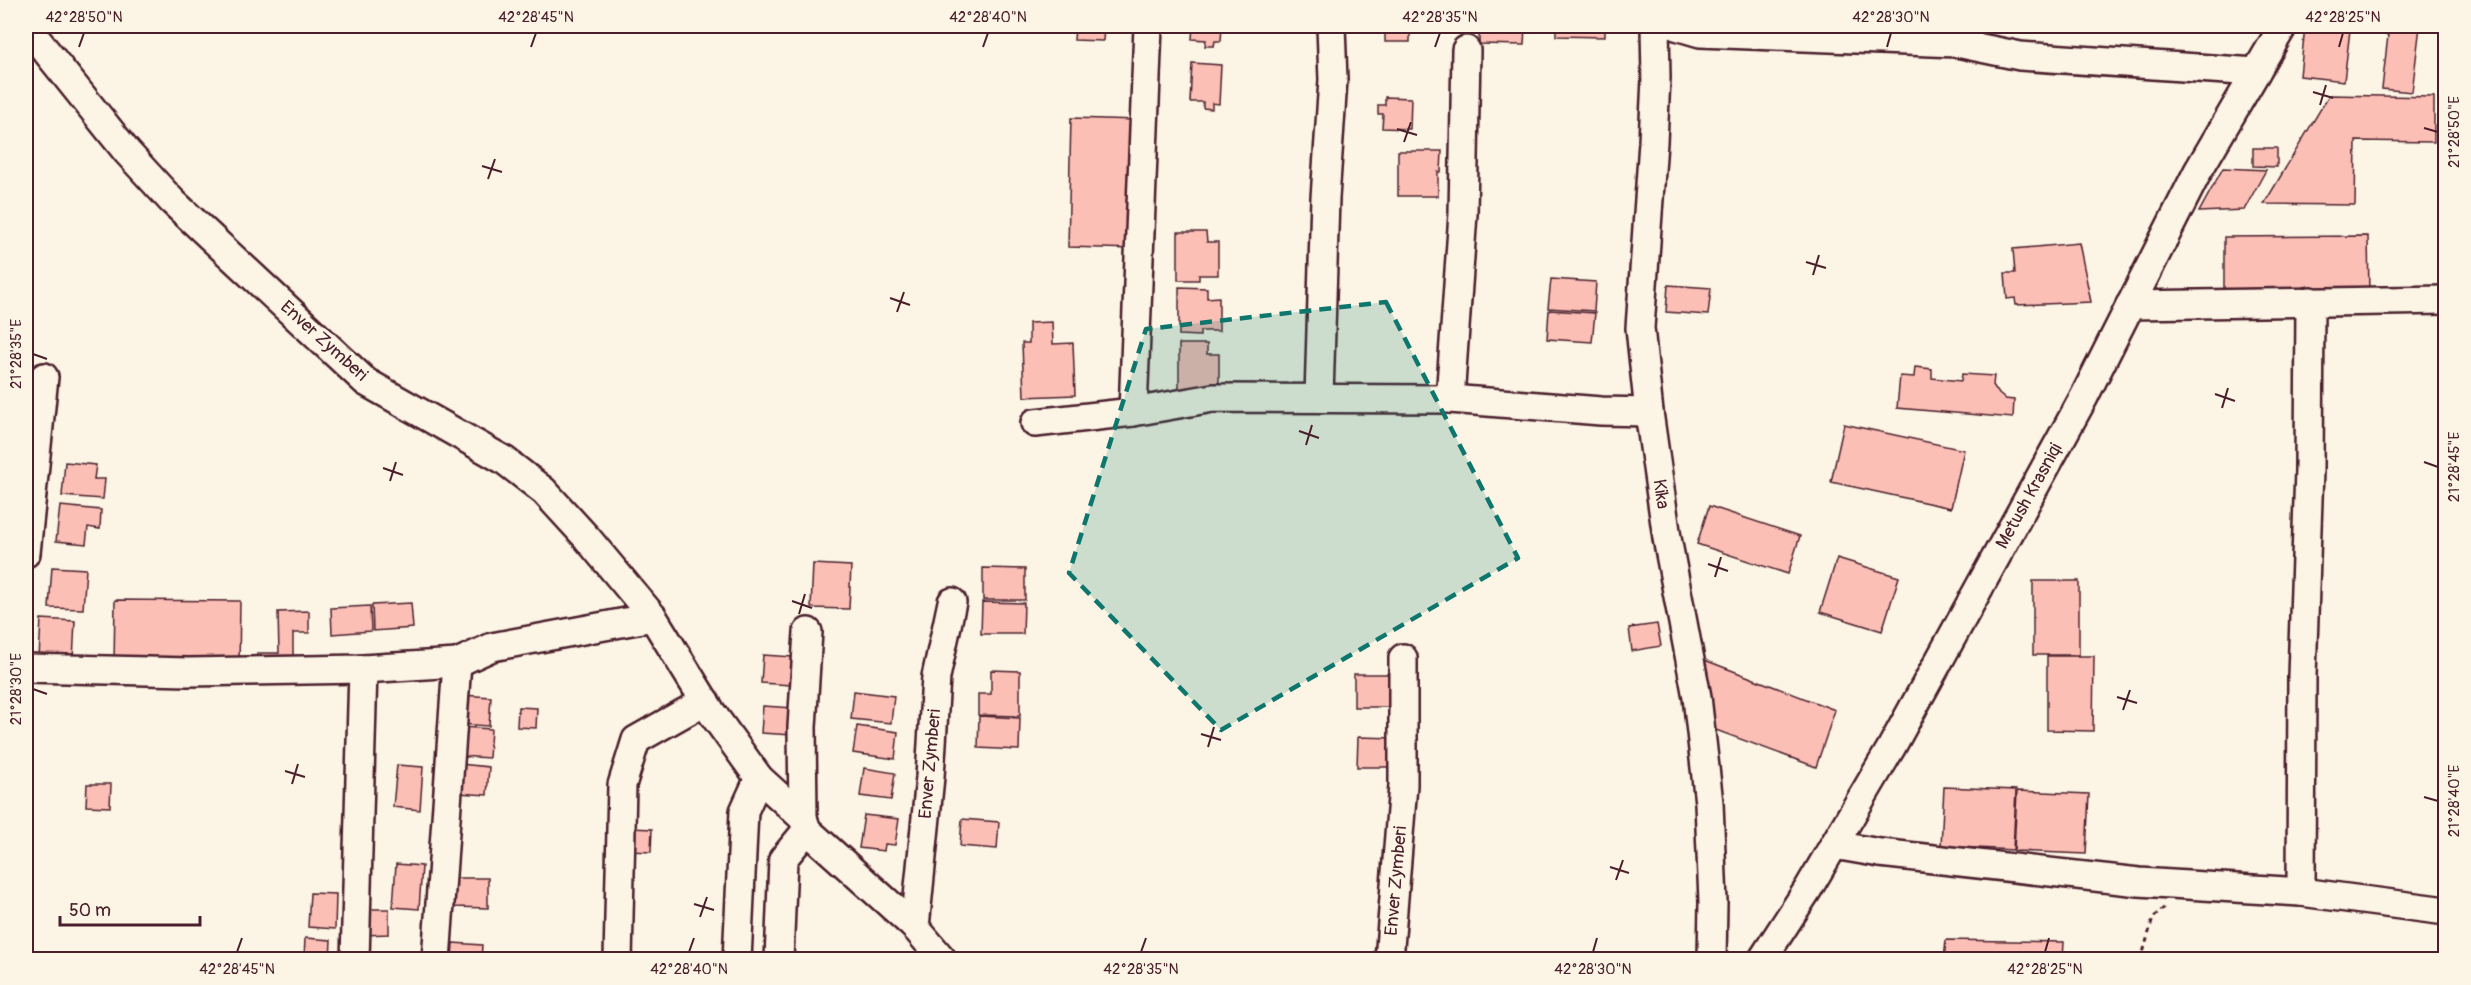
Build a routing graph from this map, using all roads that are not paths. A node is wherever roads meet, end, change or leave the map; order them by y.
1 (26, 26) edge
2 (1148, 26) edge
3 (1331, 26) edge
4 (1655, 26) edge
5 (1676, 26) edge
6 (2283, 26) edge
7 (1466, 50) dead end
8 (2256, 72) junction
9 (2445, 300) edge
10 (2310, 301) junction
11 (2130, 305) junction
12 (44, 377) dead end
13 (1319, 397) junction
14 (1450, 399) junction
15 (1133, 412) junction
16 (1649, 412) junction
17 (1035, 423) dead end
18 (26, 554) edge
19 (952, 602) dead end
20 (653, 617) junction
21 (808, 632) dead end
22 (1403, 658) dead end
23 (457, 663) junction
24 (26, 668) edge
25 (363, 669) junction
26 (705, 700) junction
27 (759, 778) junction
28 (805, 824) junction
29 (1834, 845) junction
30 (2301, 892) junction
31 (2445, 911) edge
32 (915, 927) junction
33 (355, 960) edge
34 (436, 960) edge
35 (618, 960) edge
36 (737, 960) edge
37 (779, 960) edge
38 (943, 960) edge
39 (1389, 960) edge
40 (1712, 960) edge
41 (1762, 960) edge

1 - 20 street, Enver Zymberi
2 - 15 street
3 - 13 street
4 - 16 street, Kika
5 - 8 street
6 - 8 street, Metush Krasniqi
7 - 14 street
8 - 11 street, Metush Krasniqi
9 - 10 street
10 - 11 street
10 - 30 street
11 - 29 street, Metush Krasniqi
12 - 18 street
13 - 14 street
13 - 15 street
14 - 16 street
15 - 17 street
16 - 40 street, Kika
19 - 32 street, Enver Zymberi
20 - 23 street
20 - 26 street, Enver Zymberi
21 - 28 street
22 - 39 street, Enver Zymberi
23 - 25 street
23 - 34 street
24 - 25 street
25 - 33 street
26 - 27 street, Enver Zymberi
26 - 35 street
27 - 28 street, Enver Zymberi
27 - 36 street
28 - 32 street, Enver Zymberi
28 - 37 street
29 - 30 street
29 - 41 street, Metush Krasniqi
30 - 31 street
32 - 38 street, Enver Zymberi

